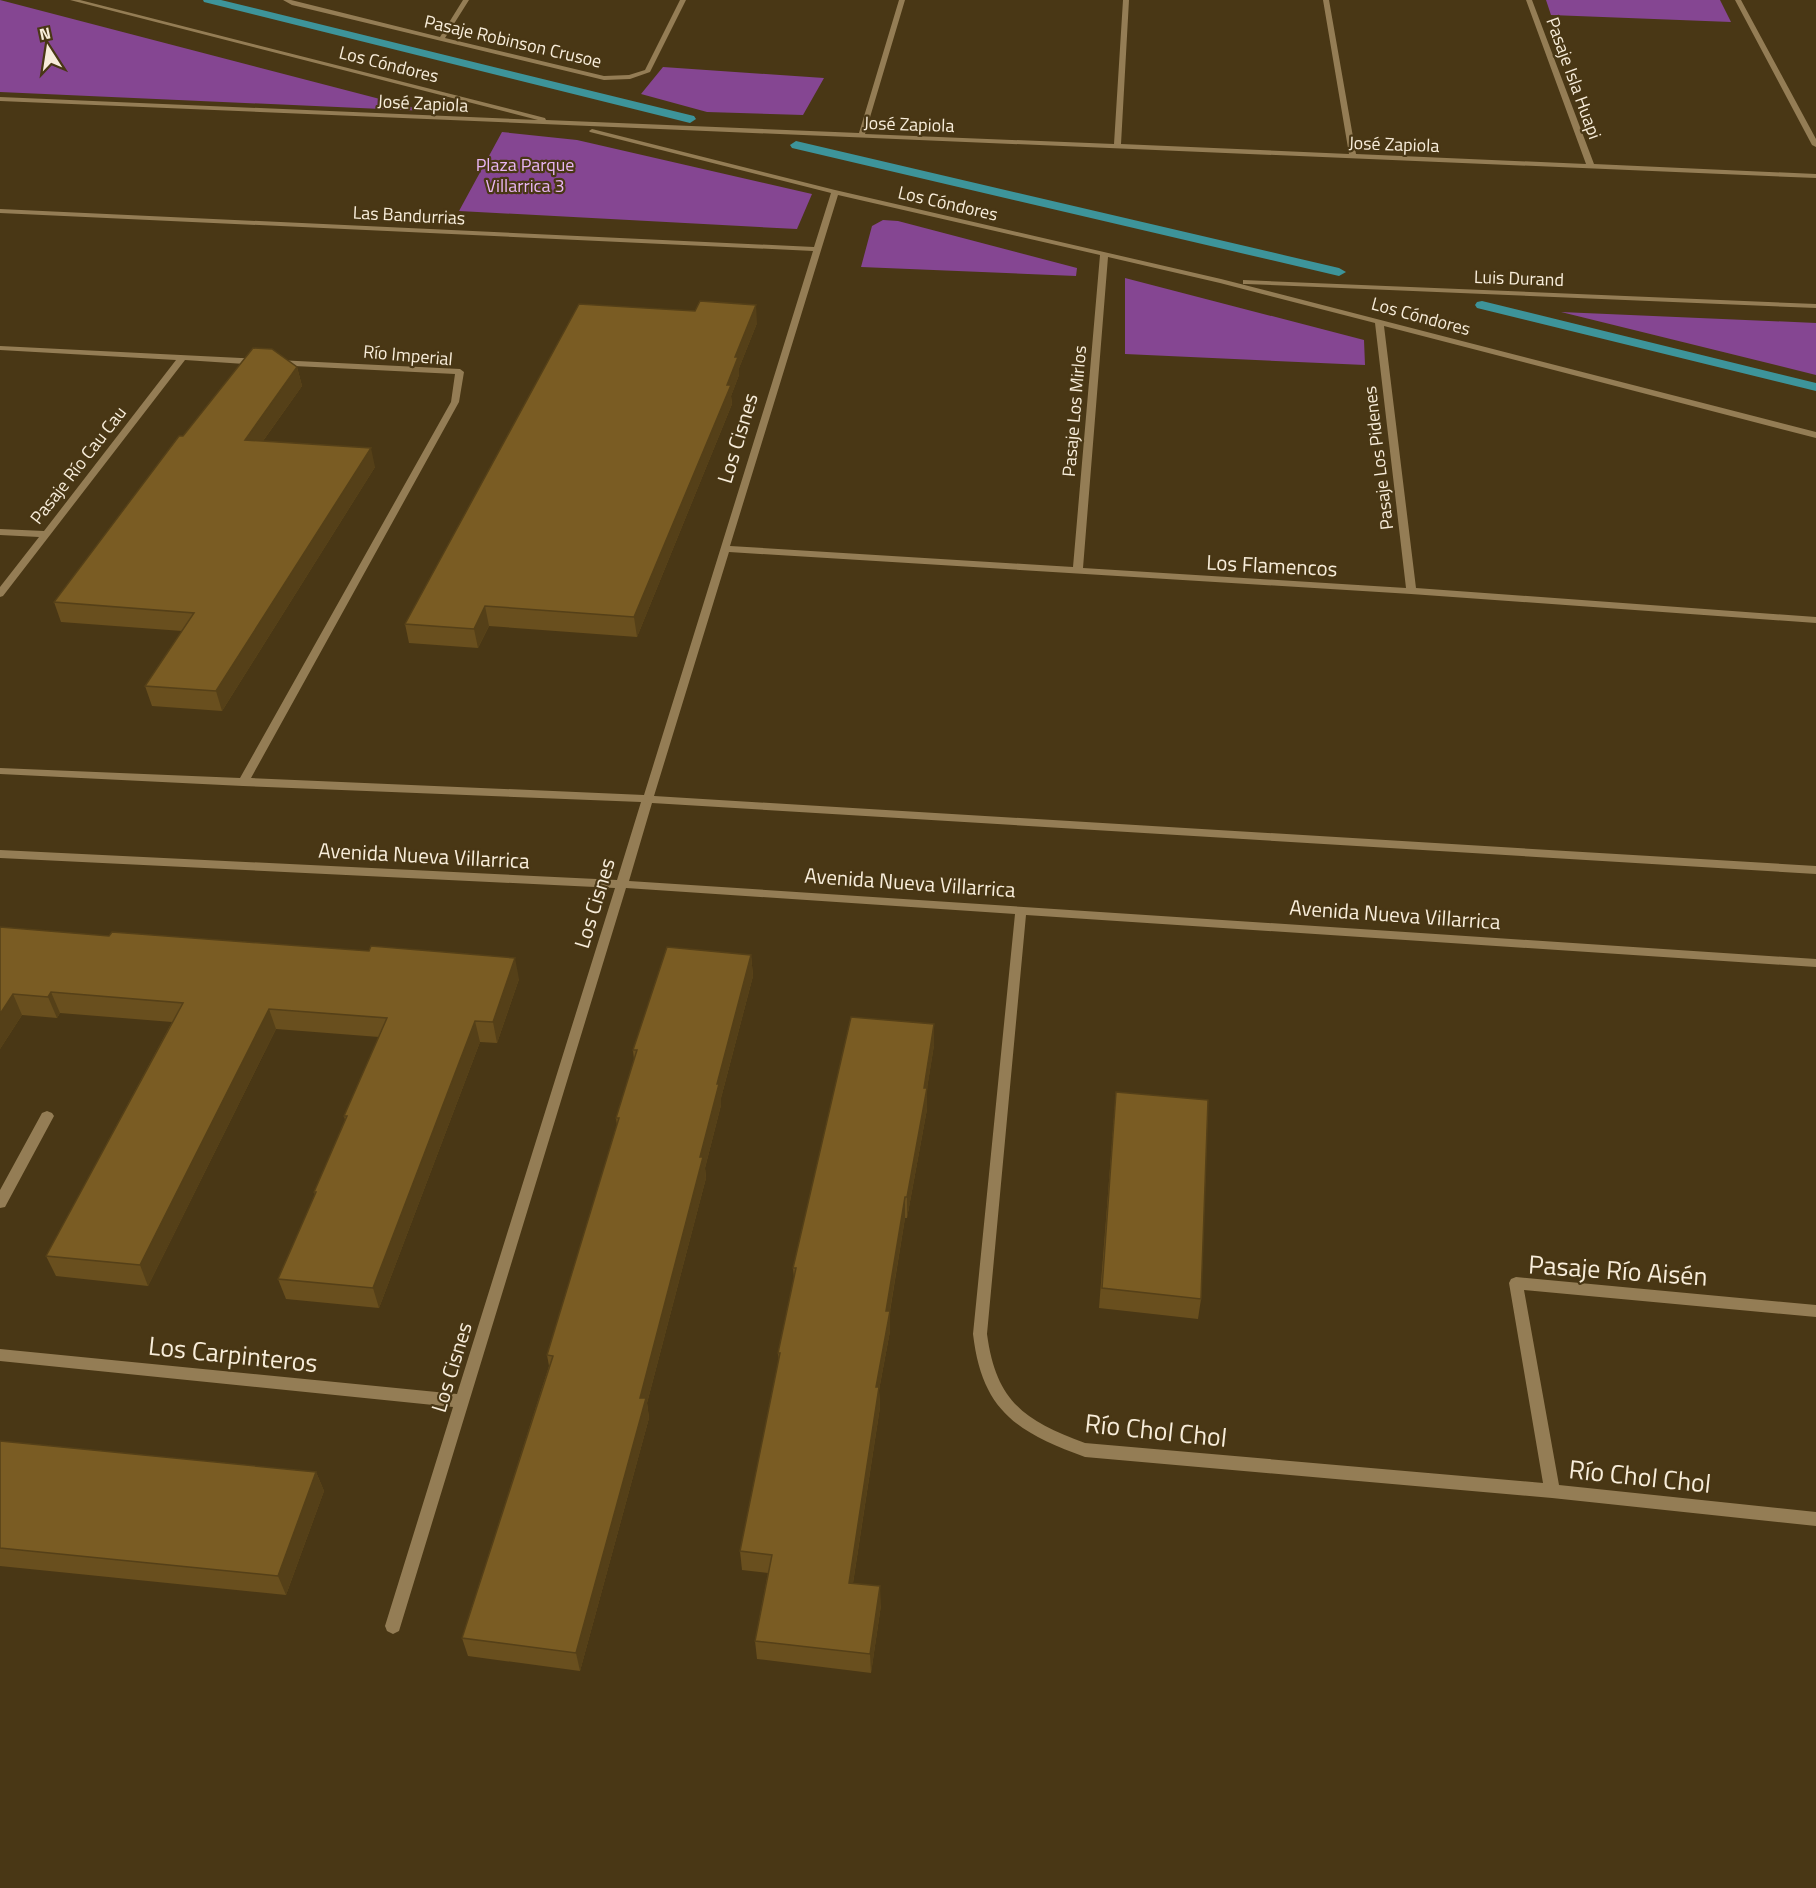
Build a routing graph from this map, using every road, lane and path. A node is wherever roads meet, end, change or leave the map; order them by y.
1 (73, 0) edge
2 (286, 0) edge
3 (466, 0) edge
4 (683, 0) edge
5 (902, 0) edge
6 (1126, 0) edge
7 (1326, 0) edge
8 (1529, 0) edge
9 (1738, 0) edge
10 (441, 40) junction
11 (0, 99) edge
12 (566, 125) junction
13 (861, 137) junction
14 (1816, 145) edge
15 (1117, 147) junction
16 (1353, 157) junction
17 (1592, 167) junction
18 (1816, 176) edge
19 (835, 192) junction
20 (0, 211) edge
21 (817, 249) junction
22 (1104, 254) junction
23 (1221, 280) junction
24 (1816, 306) edge
25 (1379, 321) junction
26 (4, 348) edge
27 (0, 356) edge
28 (183, 357) junction
29 (1816, 435) edge
30 (0, 532) edge
31 (46, 534) junction
32 (725, 549) junction
33 (1078, 571) junction
34 (1411, 591) junction
35 (0, 594) edge
36 (1816, 620) edge
37 (0, 771) edge
38 (243, 783) junction
39 (648, 800) junction
40 (0, 854) edge
41 (1816, 870) edge
42 (621, 884) junction
43 (1021, 909) junction
44 (1816, 963) edge
45 (47, 1116) dead end
46 (0, 1203) edge
47 (1816, 1311) edge
48 (0, 1355) edge
49 (462, 1401) junction
50 (1552, 1491) junction
51 (1816, 1519) edge
52 (393, 1626) dead end

1 - 12 street, Los Cóndores
2 - 10 street, Pasaje Robinson Crusoe
3 - 10 street
4 - 10 street, Pasaje Robinson Crusoe
5 - 13 street
6 - 15 street
7 - 16 street
8 - 17 street, Pasaje Isla Huapi
9 - 14 street
11 - 12 street, José Zapiola
12 - 13 street, José Zapiola
12 - 19 street, Los Cóndores
13 - 15 street, José Zapiola
15 - 16 street, José Zapiola
16 - 17 street, José Zapiola
17 - 18 street, José Zapiola
19 - 21 street, Los Cisnes
19 - 22 street, Los Cóndores
20 - 21 street, Las Bandurrias
21 - 32 street, Los Cisnes
22 - 23 street, Los Cóndores
22 - 33 street, Pasaje Los Mirlos
23 - 24 street, Luis Durand
23 - 25 street, Los Cóndores
25 - 29 street, Los Cóndores
25 - 34 street, Pasaje Los Pidenes
26 - 27 street
26 - 28 street, Río Imperial
28 - 31 street, Pasaje Río Cau Cau
28 - 38 street, Río Imperial
30 - 31 street
31 - 35 street, Pasaje Río Cau Cau
32 - 33 street, Los Flamencos
32 - 39 street, Los Cisnes
33 - 34 street, Los Flamencos
34 - 36 street, Los Flamencos
37 - 38 street
38 - 39 street
39 - 41 street
39 - 42 street, Los Cisnes
40 - 42 street, Avenida Nueva Villarrica
42 - 43 street, Avenida Nueva Villarrica
42 - 49 street, Los Cisnes
43 - 44 street, Avenida Nueva Villarrica
43 - 50 street, Río Chol Chol
45 - 46 street
47 - 50 street, Pasaje Río Aisén
48 - 49 street, Los Carpinteros
49 - 52 street, Los Cisnes
50 - 51 street, Río Chol Chol

